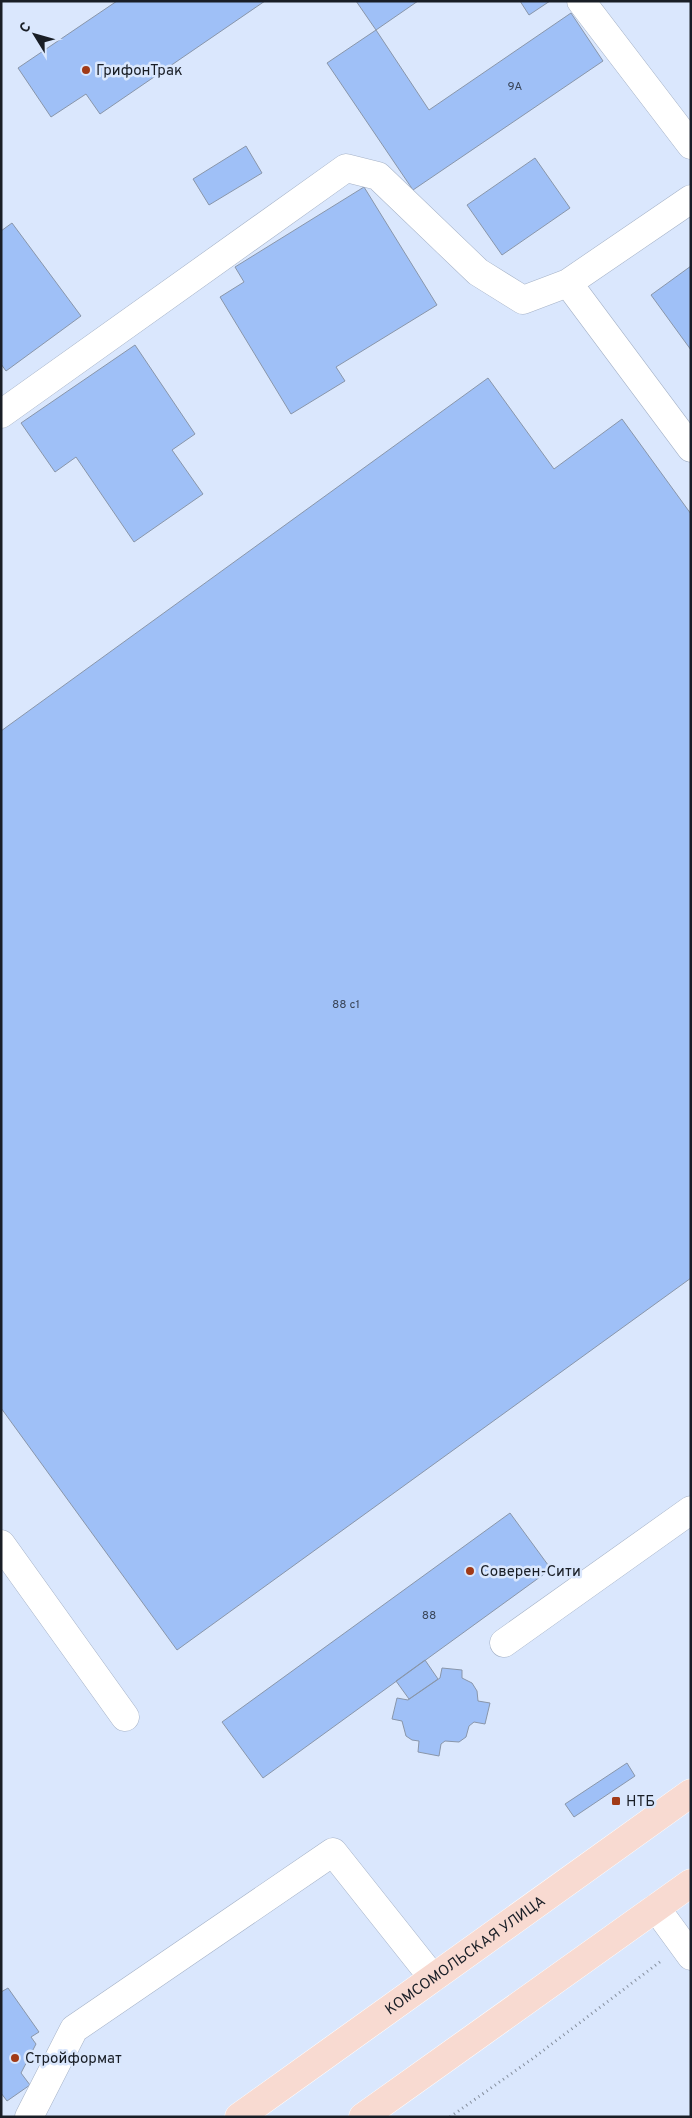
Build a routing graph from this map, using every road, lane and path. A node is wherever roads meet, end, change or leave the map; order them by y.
1 (581, 1) edge
2 (691, 145) edge
3 (691, 200) edge
4 (568, 283) junction
5 (1, 414) edge
6 (691, 448) edge
7 (691, 1510) edge
8 (1, 1544) edge
9 (504, 1643) dead end
10 (125, 1717) dead end
11 (691, 1793) edge
12 (691, 1883) edge
13 (656, 1908) junction
14 (687, 1950) edge
15 (433, 1978) junction
16 (29, 2117) edge
17 (239, 2117) edge
18 (364, 2117) edge
19 (450, 2117) edge

1 - 2 lane
3 - 4 lane
4 - 5 lane
4 - 6 lane
7 - 9 lane
8 - 10 lane
11 - 15 main road, КОМСОМОЛЬСКАЯ УЛИЦА
12 - 13 main road
13 - 14 lane
13 - 18 main road
14 - 19 path
15 - 16 lane
15 - 17 main road, КОМСОМОЛЬСКАЯ УЛИЦА

